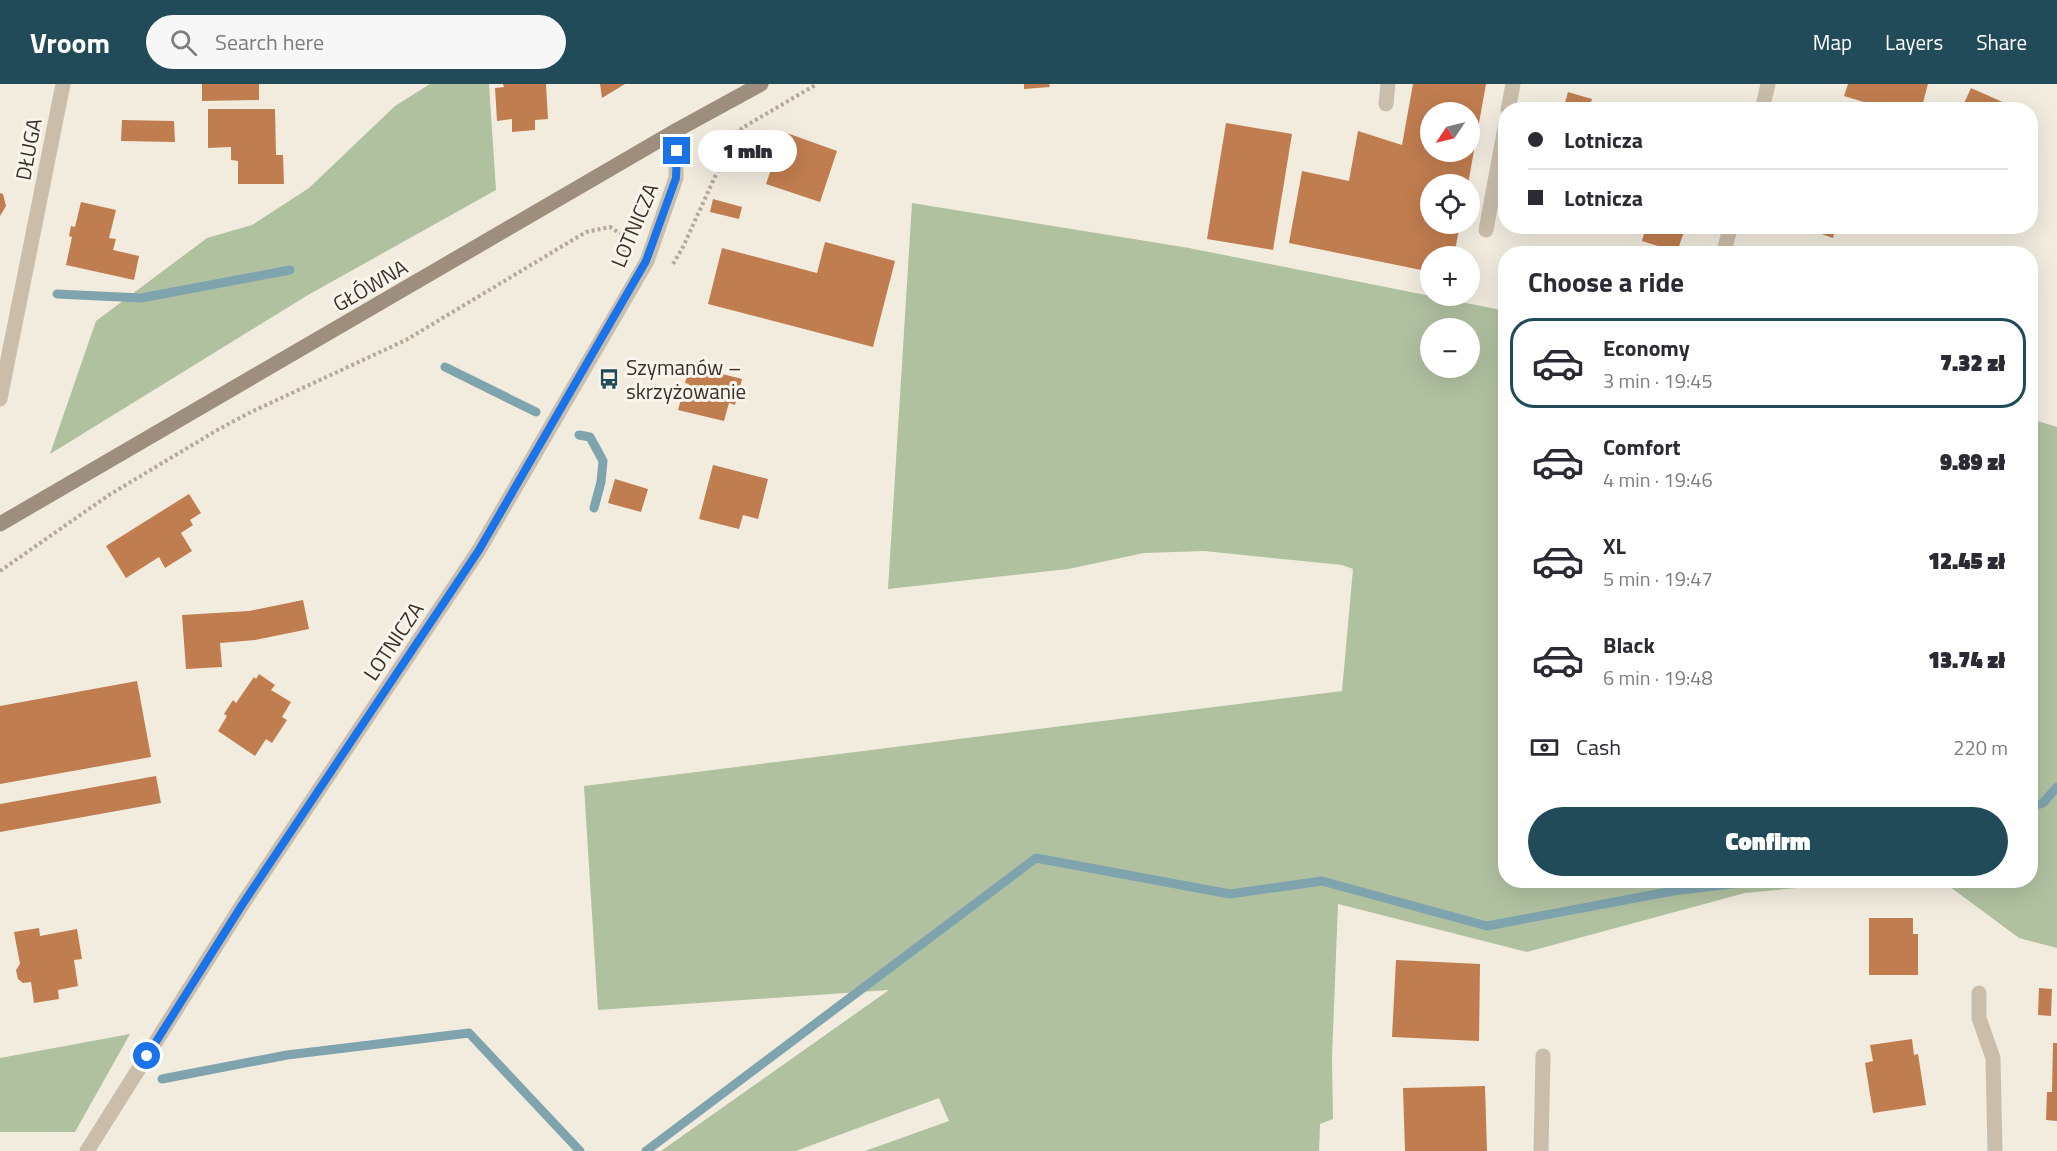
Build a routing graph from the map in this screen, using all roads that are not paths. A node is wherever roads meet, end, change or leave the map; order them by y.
1 (63, 84) edge
2 (762, 84) edge
3 (1388, 84) edge
4 (1513, 84) edge
5 (1768, 84) edge
6 (1510, 102) edge
7 (1764, 102) edge
8 (1386, 104) dead end
9 (677, 130) junction
10 (1498, 165) edge
11 (1486, 230) dead end
12 (0, 399) edge
13 (0, 524) edge
14 (1979, 993) dead end
15 (1543, 1056) dead end
16 (87, 1151) edge
17 (1541, 1151) edge
18 (1995, 1151) edge

1 - 12 street, DŁUGA
2 - 9 main road, GŁÓWNA
3 - 8 street
4 - 6 street
5 - 7 street
9 - 13 main road, GŁÓWNA
9 - 16 street, LOTNICZA
10 - 11 street
14 - 18 street
15 - 17 street

